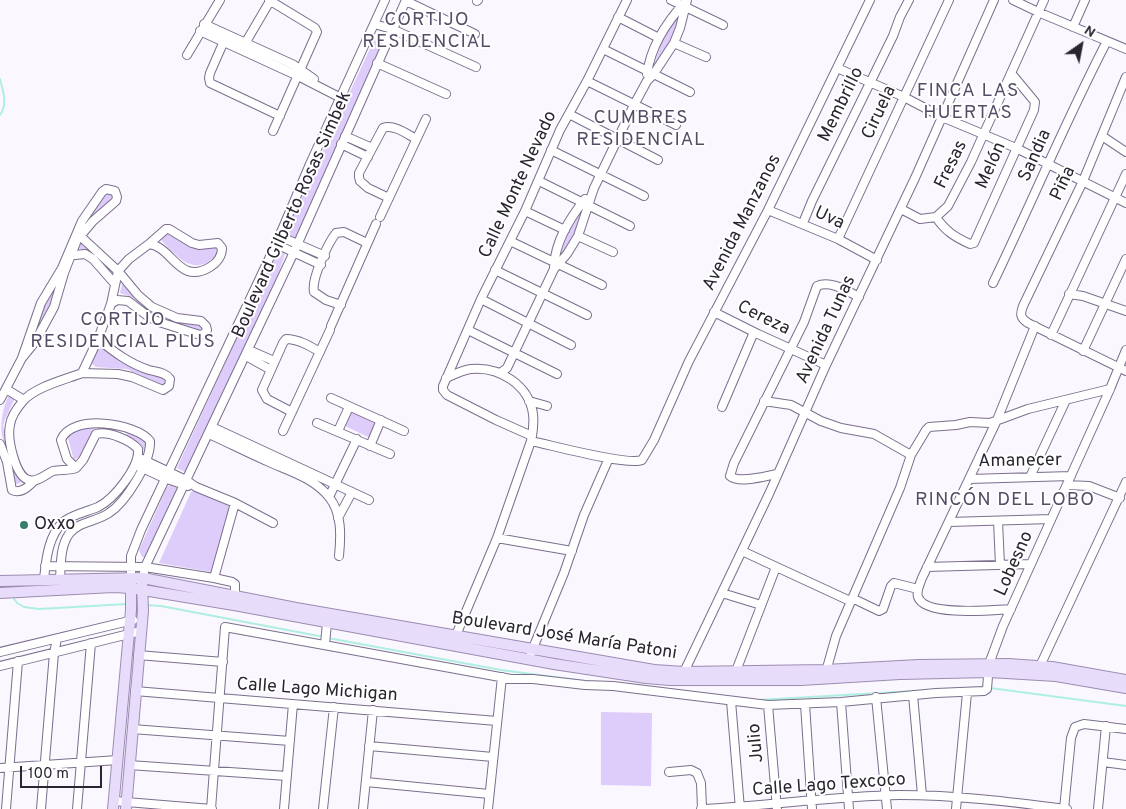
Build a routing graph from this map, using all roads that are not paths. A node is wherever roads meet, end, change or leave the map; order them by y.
1 (220, 0) edge
2 (270, 0) edge
3 (385, 0) edge
4 (627, 0) edge
5 (671, 0) edge
6 (870, 0) edge
7 (909, 0) edge
8 (949, 0) edge
9 (994, 0) edge
10 (1013, 0) edge
11 (1044, 0) edge
12 (1085, 0) edge
13 (406, 1) edge
14 (686, 3) edge
15 (1038, 12) junction
16 (618, 17) junction
17 (374, 24) junction
18 (723, 25) dead end
19 (202, 27) junction
20 (1073, 27) junction
21 (392, 29) junction
22 (475, 34) dead end
23 (659, 38) junction
24 (224, 41) junction
25 (1107, 41) junction
26 (674, 43) junction
27 (244, 46) junction
28 (603, 49) junction
29 (1126, 49) edge
30 (187, 55) dead end
31 (706, 57) dead end
32 (377, 63) junction
33 (476, 67) dead end
34 (837, 68) junction
35 (300, 73) junction
36 (650, 73) junction
37 (1011, 73) junction
38 (1126, 77) edge
39 (587, 82) junction
40 (870, 82) junction
41 (690, 92) dead end
42 (446, 94) dead end
43 (342, 96) junction
44 (904, 97) junction
45 (634, 105) junction
46 (569, 114) junction
47 (280, 116) junction
48 (942, 117) junction
49 (426, 119) dead end
50 (676, 125) dead end
51 (273, 130) dead end
52 (984, 134) junction
53 (345, 136) junction
54 (1102, 136) junction
55 (416, 138) junction
56 (618, 138) junction
57 (341, 144) junction
58 (372, 148) junction
59 (1016, 148) junction
60 (551, 150) junction
61 (1126, 152) edge
62 (368, 157) junction
63 (658, 160) dead end
64 (1048, 164) junction
65 (601, 174) junction
66 (1126, 174) edge
67 (539, 181) junction
68 (1083, 181) junction
69 (644, 196) dead end
70 (389, 198) junction
71 (1115, 198) junction
72 (1126, 202) edge
73 (586, 203) junction
74 (900, 208) junction
75 (768, 210) junction
76 (525, 211) junction
77 (936, 217) junction
78 (803, 224) junction
79 (630, 226) dead end
80 (564, 230) junction
81 (79, 234) junction
82 (279, 236) junction
83 (578, 236) junction
84 (838, 239) junction
85 (510, 241) junction
86 (367, 243) junction
87 (149, 244) junction
88 (276, 244) junction
89 (298, 244) junction
90 (72, 249) junction
91 (294, 252) junction
92 (613, 252) dead end
93 (325, 256) junction
94 (1126, 259) edge
95 (877, 260) junction
96 (321, 265) junction
97 (556, 266) junction
98 (495, 270) junction
99 (118, 271) junction
100 (993, 283) dead end
101 (115, 284) junction
102 (602, 285) dead end
103 (543, 293) junction
104 (1070, 294) junction
105 (859, 296) junction
106 (481, 299) junction
107 (111, 304) junction
108 (1105, 304) junction
109 (341, 305) junction
110 (1126, 311) edge
111 (714, 312) junction
112 (587, 315) dead end
113 (529, 323) junction
114 (1035, 326) junction
115 (468, 330) junction
116 (754, 332) junction
117 (1051, 334) junction
118 (98, 339) junction
119 (571, 345) dead end
120 (790, 348) junction
121 (1126, 350) edge
122 (1083, 351) junction
123 (320, 352) junction
124 (247, 353) junction
125 (514, 353) junction
126 (22, 358) junction
127 (274, 361) junction
128 (454, 361) junction
129 (826, 365) junction
130 (470, 369) junction
131 (1122, 369) edge
132 (271, 370) junction
133 (82, 373) junction
134 (505, 373) junction
135 (556, 374) dead end
136 (444, 382) junction
137 (6, 389) junction
138 (1110, 389) junction
139 (331, 398) dead end
140 (0, 400) edge
141 (24, 400) junction
142 (1066, 400) junction
143 (529, 401) junction
144 (764, 401) junction
145 (547, 406) dead end
146 (349, 407) junction
147 (722, 407) dead end
148 (292, 412) junction
149 (804, 412) junction
150 (381, 420) junction
151 (997, 420) junction
152 (317, 423) dead end
153 (124, 428) junction
154 (210, 430) junction
155 (283, 431) dead end
156 (338, 431) junction
157 (404, 431) dead end
158 (120, 438) junction
159 (531, 438) junction
160 (357, 439) junction
161 (0, 444) edge
162 (370, 446) junction
163 (390, 454) dead end
164 (911, 454) junction
165 (609, 458) junction
166 (67, 459) junction
167 (140, 462) junction
168 (278, 462) junction
169 (76, 468) junction
170 (59, 470) junction
171 (166, 474) junction
172 (777, 474) junction
173 (1071, 476) junction
174 (1030, 477) junction
175 (969, 479) junction
176 (34, 481) junction
177 (1126, 482) edge
178 (185, 483) junction
179 (336, 484) junction
180 (1067, 485) junction
181 (352, 492) junction
182 (329, 497) junction
183 (1120, 498) junction
184 (369, 500) dead end
185 (235, 503) junction
186 (338, 518) junction
187 (1051, 519) junction
188 (998, 521) junction
189 (949, 522) junction
190 (273, 523) dead end
191 (497, 538) junction
192 (572, 551) junction
193 (742, 551) junction
194 (340, 556) dead end
195 (1031, 564) junction
196 (1000, 565) junction
197 (45, 566) junction
198 (61, 566) junction
199 (130, 566) junction
200 (145, 567) junction
201 (776, 567) junction
202 (927, 567) junction
203 (143, 578) junction
204 (214, 578) junction
205 (44, 579) junction
206 (60, 579) junction
207 (3, 580) edge
208 (131, 583) junction
209 (918, 589) junction
210 (1, 593) edge
211 (722, 593) junction
212 (143, 594) junction
213 (235, 600) junction
214 (851, 600) junction
215 (761, 605) junction
216 (1011, 609) junction
217 (143, 614) junction
218 (130, 615) junction
219 (327, 623) junction
220 (141, 631) junction
221 (128, 634) junction
222 (57, 639) junction
223 (325, 640) junction
224 (454, 640) junction
225 (91, 644) junction
226 (0, 652) edge
227 (54, 653) junction
228 (531, 654) junction
229 (138, 655) junction
230 (18, 661) junction
231 (223, 662) junction
232 (0, 666) edge
233 (1040, 666) junction
234 (989, 668) junction
235 (736, 671) junction
236 (684, 672) junction
237 (792, 675) junction
238 (825, 675) junction
239 (502, 677) junction
240 (601, 680) junction
241 (1126, 680) edge
242 (1126, 688) edge
243 (709, 690) junction
244 (135, 691) junction
245 (967, 693) junction
246 (912, 695) junction
247 (876, 698) junction
248 (220, 699) junction
249 (730, 700) junction
250 (841, 702) junction
251 (293, 704) junction
252 (805, 704) junction
253 (768, 705) junction
254 (334, 707) junction
255 (373, 710) junction
256 (497, 721) junction
257 (1106, 726) junction
258 (132, 729) junction
259 (1126, 729) edge
260 (217, 736) junction
261 (290, 741) junction
262 (369, 746) junction
263 (493, 757) junction
264 (118, 760) junction
265 (1103, 762) junction
266 (80, 763) junction
267 (45, 765) junction
268 (129, 765) junction
269 (1126, 765) edge
270 (0, 768) edge
271 (9, 768) junction
272 (215, 770) junction
273 (669, 772) dead end
274 (287, 776) junction
275 (366, 782) junction
276 (489, 794) junction
277 (922, 795) junction
278 (886, 796) junction
279 (847, 797) junction
280 (958, 797) junction
281 (812, 800) junction
282 (995, 800) junction
283 (114, 805) edge
284 (126, 805) edge
285 (777, 806) edge
286 (740, 808) edge
287 (6, 809) edge
288 (41, 809) edge
289 (77, 809) edge
290 (211, 809) edge
291 (284, 809) edge
292 (323, 809) edge
293 (363, 809) edge
294 (488, 809) edge
295 (702, 809) edge
296 (812, 809) edge
297 (849, 809) edge
298 (887, 809) edge
299 (956, 809) edge
300 (994, 809) edge
301 (1066, 809) edge
302 (1098, 809) edge

1 - 19 street
2 - 27 street
2 - 35 street
3 - 17 street, Boulevard Gilberto Rosas Simbek
4 - 16 street, Calle Monte Nevado
5 - 14 street
6 - 34 street, Avenida Manzanos
7 - 40 street, Membrillo
8 - 44 street, Ciruela
9 - 48 street, Avenida Tunas
10 - 15 street
11 - 15 street, Fresas
12 - 20 street
13 - 21 street, Boulevard Gilberto Rosas Simbek
13 - 22 street
14 - 18 street
14 - 23 street
14 - 26 street
15 - 20 street
15 - 37 street, Fresas
16 - 23 street
16 - 28 street, Calle Monte Nevado
17 - 21 street
17 - 43 street, Boulevard Gilberto Rosas Simbek
19 - 24 street
19 - 27 street
19 - 30 street
20 - 25 street
21 - 32 street, Boulevard Gilberto Rosas Simbek
21 - 33 street
23 - 36 street
24 - 27 street
24 - 47 street
25 - 29 street
25 - 64 street, Sandia
26 - 31 street
26 - 36 street
27 - 35 street
28 - 36 street
28 - 39 street, Calle Monte Nevado
32 - 42 street
32 - 53 street, Boulevard Gilberto Rosas Simbek
34 - 40 street
34 - 75 street, Avenida Manzanos
35 - 43 street
35 - 47 street
36 - 41 street
36 - 45 street
37 - 52 street, Fresas
37 - 59 street, Melón
38 - 54 street, Piña
39 - 45 street
39 - 46 street, Calle Monte Nevado
40 - 44 street
40 - 78 street, Membrillo
43 - 82 street, Boulevard Gilberto Rosas Simbek
44 - 48 street
44 - 84 street, Ciruela
45 - 50 street
45 - 56 street
46 - 56 street
46 - 60 street, Calle Monte Nevado
47 - 51 street
48 - 52 street
48 - 74 street, Avenida Tunas
49 - 55 street
52 - 59 street
52 - 77 street, Fresas
53 - 57 street, Boulevard Gilberto Rosas Simbek
53 - 58 street
54 - 61 street
54 - 68 street, Piña
55 - 58 street
55 - 70 street
56 - 63 street
56 - 65 street
57 - 62 street
57 - 89 street, Boulevard Gilberto Rosas Simbek
58 - 62 street
59 - 64 street
59 - 77 street, Melón
60 - 65 street
60 - 67 street, Calle Monte Nevado
62 - 70 street
64 - 68 street
64 - 100 street, Sandia
65 - 69 street
65 - 73 street
66 - 71 street
67 - 73 street
67 - 76 street, Calle Monte Nevado
68 - 71 street
68 - 114 street, Piña
70 - 86 street
71 - 72 street
71 - 104 street
73 - 79 street
73 - 80 street
73 - 83 street
74 - 77 street
74 - 95 street, Avenida Tunas
75 - 78 street, Uva
75 - 111 street, Avenida Manzanos
76 - 80 street
76 - 85 street, Calle Monte Nevado
78 - 84 street, Uva
80 - 97 street
81 - 81 street
81 - 90 street
81 - 99 street
82 - 88 street, Boulevard Gilberto Rosas Simbek
82 - 89 street
83 - 92 street
83 - 97 street
84 - 95 street, Uva
85 - 97 street
85 - 98 street, Calle Monte Nevado
86 - 93 street
86 - 109 street
87 - 87 street
87 - 99 street
88 - 91 street
88 - 171 street, Boulevard Gilberto Rosas Simbek
89 - 91 street, Boulevard Gilberto Rosas Simbek
89 - 93 street
90 - 101 street
90 - 126 street
90 - 126 street
91 - 96 street
91 - 124 street, Boulevard Gilberto Rosas Simbek
93 - 96 street
94 - 108 street
95 - 105 street, Avenida Tunas
96 - 109 street
97 - 102 street
97 - 103 street
98 - 103 street
98 - 106 street, Calle Monte Nevado
99 - 101 street
99 - 107 street
101 - 107 street
103 - 112 street
103 - 113 street
104 - 108 street
104 - 117 street
105 - 120 street
105 - 129 street, Avenida Tunas
106 - 113 street
106 - 115 street, Calle Monte Nevado
107 - 118 street
108 - 110 street
108 - 122 street
109 - 123 street
111 - 116 street, Cereza
111 - 165 street, Avenida Manzanos
113 - 119 street
113 - 125 street
114 - 117 street
114 - 151 street
115 - 125 street
115 - 128 street, Calle Monte Nevado
116 - 120 street, Cereza
116 - 147 street
117 - 122 street
118 - 133 street
118 - 133 street
120 - 129 street, Cereza
120 - 144 street
121 - 131 street, Lobesno
122 - 131 street
123 - 127 street
123 - 148 street
124 - 127 street
124 - 132 street
124 - 154 street, Boulevard Gilberto Rosas Simbek
125 - 134 street
125 - 135 street
126 - 137 street
127 - 132 street
128 - 130 street
128 - 136 street, Calle Monte Nevado
129 - 149 street, Avenida Tunas
130 - 134 street
130 - 136 street
131 - 138 street, Lobesno
132 - 148 street
133 - 141 street
134 - 143 street
136 - 159 street
137 - 140 street
137 - 141 street
138 - 142 street
138 - 173 street, Lobesno
139 - 146 street
141 - 176 street
142 - 151 street
142 - 174 street
143 - 145 street
143 - 159 street
144 - 149 street
144 - 172 street
146 - 150 street
146 - 156 street
148 - 155 street
149 - 164 street
149 - 172 street, Avenida Tunas
150 - 157 street
150 - 162 street
151 - 164 street
151 - 175 street
152 - 156 street
153 - 158 street
153 - 166 street
153 - 167 street
154 - 168 street
154 - 178 street, Boulevard Gilberto Rosas Simbek
156 - 160 street
158 - 167 street
158 - 169 street
159 - 165 street
159 - 191 street
160 - 162 street
160 - 179 street
161 - 176 street
162 - 163 street
164 - 214 street
165 - 192 street
166 - 169 street
166 - 170 street
167 - 171 street
167 - 197 street
167 - 198 street
168 - 179 street
168 - 182 street
169 - 170 street
170 - 176 street
171 - 178 street
171 - 199 street, Boulevard Gilberto Rosas Simbek
172 - 193 street, Avenida Tunas
173 - 174 street, Amanecer
173 - 180 street, Lobesno
174 - 175 street, Amanecer
175 - 189 street
177 - 183 street
178 - 185 street
178 - 200 street, Boulevard Gilberto Rosas Simbek
179 - 181 street
179 - 182 street
180 - 183 street
180 - 187 street, Lobesno
181 - 184 street
181 - 186 street
182 - 186 street
183 - 233 street
185 - 190 street
185 - 204 street
186 - 194 street
187 - 188 street
187 - 195 street, Lobesno
188 - 189 street
188 - 196 street
189 - 202 street
191 - 192 street
191 - 224 street
192 - 228 street
193 - 201 street
193 - 211 street, Avenida Tunas
195 - 196 street
195 - 216 street, Lobesno
196 - 202 street
197 - 198 street
197 - 205 street
198 - 199 street
198 - 206 street
199 - 200 street
199 - 208 street, Boulevard Gilberto Rosas Simbek
200 - 203 street, Boulevard Gilberto Rosas Simbek
200 - 204 street
201 - 214 street
201 - 215 street
202 - 209 street
203 - 208 main road, Boulevard José María Patoni
203 - 212 main road
203 - 213 main road, Boulevard José María Patoni
204 - 213 street
205 - 206 main road, Boulevard José María Patoni
205 - 207 main road, Boulevard José María Patoni
206 - 208 main road, Boulevard José María Patoni
208 - 210 main road, Boulevard José María Patoni
208 - 212 main road, Boulevard José María Patoni
208 - 218 main road
209 - 214 street
209 - 216 street
211 - 215 street
211 - 236 street, Avenida Tunas
212 - 213 main road, Boulevard José María Patoni
212 - 217 main road
213 - 219 main road, Boulevard José María Patoni
213 - 224 main road, Boulevard José María Patoni
214 - 238 street
215 - 235 street
216 - 234 street, Lobesno
217 - 218 street
217 - 220 main road
218 - 221 main road
218 - 222 street
219 - 223 street
219 - 224 main road, Boulevard José María Patoni
220 - 221 street
220 - 229 main road
221 - 225 street
221 - 264 main road
222 - 226 street
222 - 227 street
223 - 231 street
223 - 239 street
224 - 228 main road, Boulevard José María Patoni
225 - 227 street
225 - 266 street
227 - 230 street
227 - 267 street
228 - 236 main road, Boulevard José María Patoni
228 - 240 main road, Boulevard José María Patoni
229 - 231 street
229 - 244 main road
230 - 232 street
230 - 271 street
231 - 248 street
233 - 234 main road, Boulevard José María Patoni
233 - 241 main road, Boulevard José María Patoni
234 - 238 main road, Boulevard José María Patoni
234 - 242 main road, Boulevard José María Patoni
234 - 245 street, Lobesno
235 - 236 main road, Boulevard José María Patoni
235 - 237 main road, Boulevard José María Patoni
237 - 238 main road, Boulevard José María Patoni
237 - 243 main road, Boulevard José María Patoni
239 - 240 street
239 - 256 street
240 - 243 street
240 - 243 main road, Boulevard José María Patoni
243 - 249 street
244 - 248 street, Calle Lago Michigan
244 - 258 main road
245 - 246 street
245 - 280 street
246 - 247 street
246 - 277 street
247 - 250 street
247 - 278 street
248 - 251 street, Calle Lago Michigan
248 - 260 street
249 - 253 street
249 - 286 street
250 - 252 street
250 - 279 street
251 - 254 street, Calle Lago Michigan
251 - 261 street
252 - 253 street
252 - 281 street
253 - 285 street, Julio
254 - 255 street, Calle Lago Michigan
254 - 292 street
255 - 256 street, Calle Lago Michigan
255 - 262 street
256 - 263 street
257 - 259 street
257 - 265 street
257 - 301 street
258 - 260 street
258 - 268 main road
260 - 261 street
260 - 272 street
261 - 274 street
262 - 263 street
262 - 275 street
263 - 276 street
264 - 266 street
264 - 283 main road
265 - 269 street
265 - 302 street
266 - 267 street
266 - 289 street
267 - 271 street
267 - 288 street
268 - 272 street
268 - 284 main road
270 - 271 street
271 - 287 street
272 - 274 street
272 - 290 street
273 - 295 street
274 - 291 street
275 - 276 street
275 - 293 street
276 - 294 street
277 - 278 street, Calle Lago Texcoco
277 - 280 street, Calle Lago Texcoco
278 - 279 street, Calle Lago Texcoco
278 - 298 street
279 - 281 street, Calle Lago Texcoco
279 - 297 street
280 - 282 street, Calle Lago Texcoco
280 - 299 street
281 - 285 street, Calle Lago Texcoco
281 - 296 street
282 - 300 street
282 - 301 street, Calle Lago Texcoco
283 - 284 street
284 - 290 street
285 - 286 street, Calle Lago Texcoco
286 - 295 street, Calle Lago Texcoco

